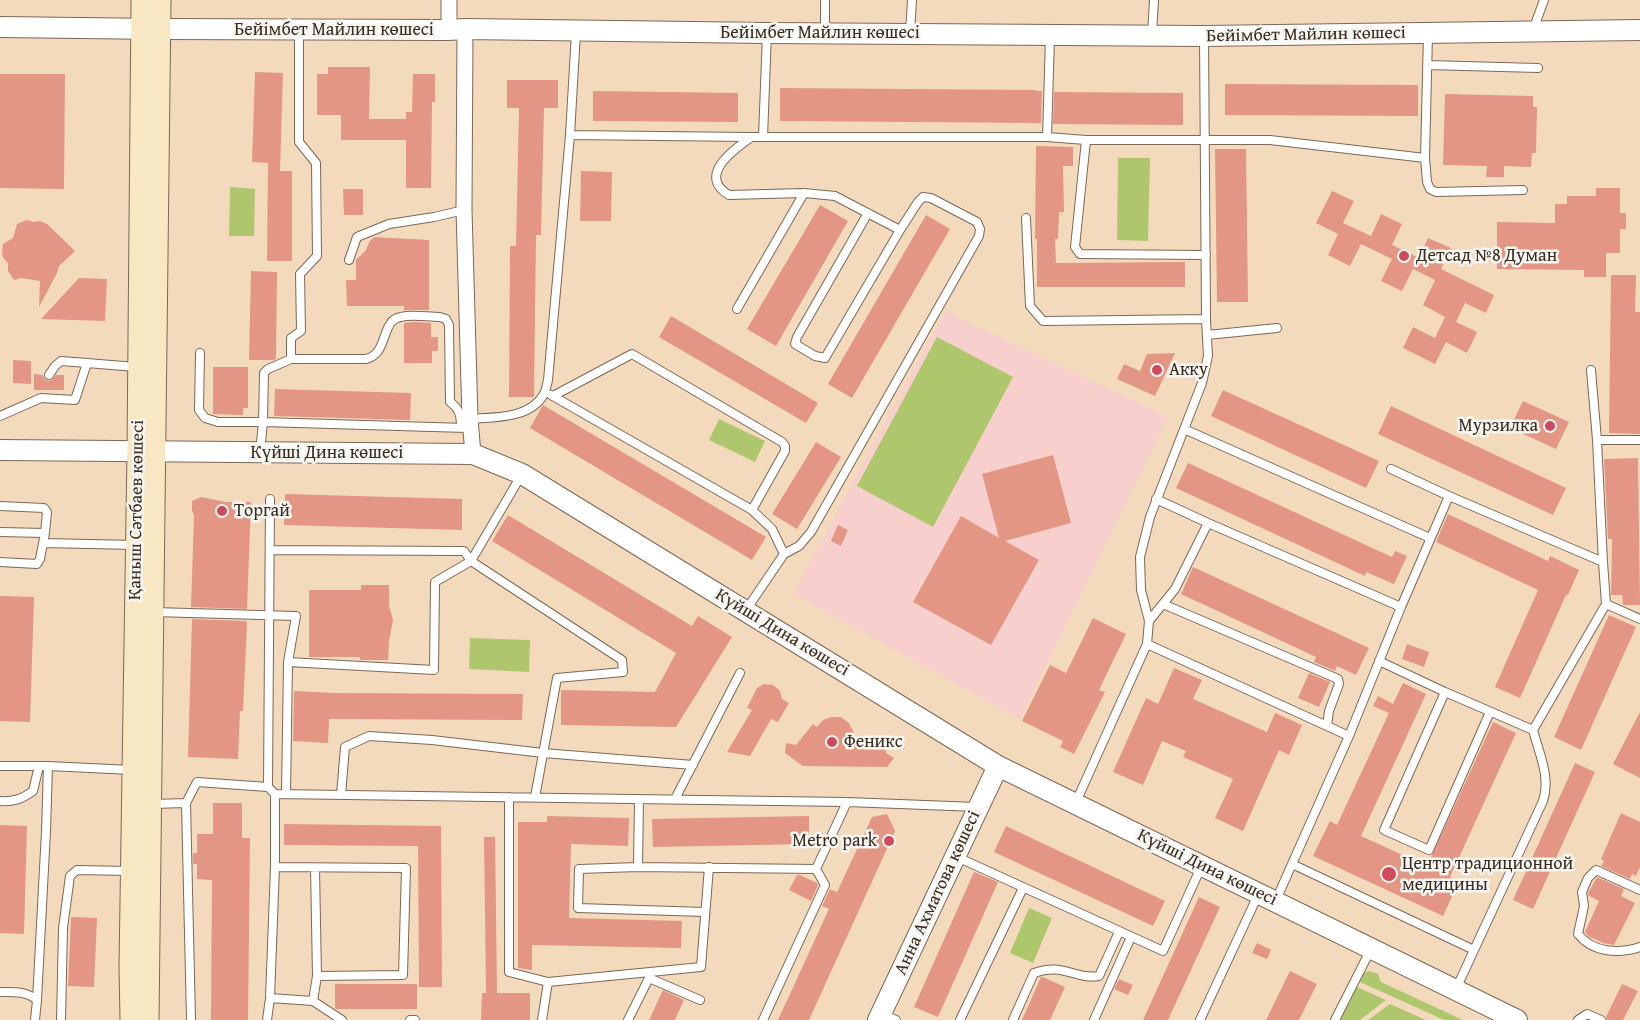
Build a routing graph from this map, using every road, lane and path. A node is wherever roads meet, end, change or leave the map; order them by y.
1 (142, 0) edge
2 (160, 0) edge
3 (449, 0) edge
4 (825, 0) edge
5 (912, 0) edge
6 (1154, 0) edge
7 (1544, 0) edge
8 (0, 27) edge
9 (151, 29) junction
10 (457, 29) junction
11 (299, 30) junction
12 (576, 30) junction
13 (1640, 30) edge
14 (1532, 32) junction
15 (767, 33) junction
16 (1428, 33) junction
17 (825, 34) junction
18 (910, 34) junction
19 (1051, 35) junction
20 (1152, 36) junction
21 (1204, 36) junction
22 (1427, 65) junction
23 (1538, 68) dead end
24 (570, 135) junction
25 (750, 137) junction
26 (763, 137) junction
27 (1047, 137) junction
28 (1204, 139) junction
29 (1086, 140) junction
30 (1425, 158) junction
31 (1523, 190) dead end
32 (804, 193) junction
33 (464, 210) junction
34 (868, 213) junction
35 (1026, 218) dead end
36 (900, 230) junction
37 (1206, 255) junction
38 (349, 260) dead end
39 (737, 309) dead end
40 (1206, 319) junction
41 (1277, 328) dead end
42 (1207, 335) junction
43 (200, 353) dead end
44 (291, 359) junction
45 (87, 363) junction
46 (147, 368) junction
47 (1591, 370) dead end
48 (49, 375) dead end
49 (549, 394) junction
50 (0, 416) edge
51 (263, 422) junction
52 (467, 425) junction
53 (1184, 429) junction
54 (1598, 440) junction
55 (1640, 440) edge
56 (0, 450) edge
57 (147, 451) junction
58 (260, 452) junction
59 (472, 454) junction
60 (1391, 469) dead end
61 (522, 474) junction
62 (1449, 496) junction
63 (270, 499) dead end
64 (1156, 499) junction
65 (0, 507) edge
66 (752, 510) junction
67 (1208, 523) junction
68 (0, 532) edge
69 (45, 533) junction
70 (1430, 538) junction
71 (44, 543) junction
72 (137, 545) junction
73 (270, 550) junction
74 (784, 554) junction
75 (471, 561) junction
76 (0, 562) edge
77 (1603, 562) junction
78 (1163, 604) junction
79 (1606, 604) junction
80 (1401, 607) junction
81 (745, 611) junction
82 (153, 612) junction
83 (269, 615) junction
84 (1640, 619) edge
85 (1149, 621) junction
86 (1147, 644) junction
87 (1379, 661) junction
88 (288, 662) junction
89 (740, 673) dead end
90 (1445, 692) junction
91 (1490, 712) junction
92 (1327, 726) junction
93 (1533, 730) junction
94 (1349, 736) junction
95 (543, 753) junction
96 (693, 765) junction
97 (0, 766) edge
98 (44, 766) junction
99 (998, 766) junction
100 (133, 771) junction
101 (268, 787) junction
102 (275, 794) junction
103 (286, 794) junction
104 (341, 795) junction
105 (509, 797) junction
106 (535, 797) junction
107 (639, 799) junction
108 (675, 799) junction
109 (0, 801) edge
110 (847, 802) junction
111 (186, 803) junction
112 (1076, 804) junction
113 (142, 805) junction
114 (979, 807) junction
115 (955, 857) junction
116 (1292, 864) junction
117 (1202, 866) junction
118 (275, 867) junction
119 (638, 867) junction
120 (709, 867) junction
121 (315, 868) junction
122 (816, 868) junction
123 (132, 870) junction
124 (1023, 888) junction
125 (1640, 890) edge
126 (1267, 897) junction
127 (705, 912) junction
128 (1119, 932) junction
129 (1131, 937) junction
130 (1640, 947) edge
131 (1371, 949) junction
132 (1474, 950) junction
133 (130, 966) junction
134 (316, 976) junction
135 (548, 982) junction
136 (1456, 990) junction
137 (0, 992) edge
138 (270, 998) junction
139 (36, 1000) junction
140 (700, 1000) dead end
141 (313, 1001) junction
142 (885, 1018) edge
143 (35, 1020) edge
144 (61, 1020) edge
145 (116, 1020) edge
146 (131, 1020) edge
147 (148, 1020) edge
148 (190, 1020) edge
149 (267, 1020) edge
150 (342, 1020) edge
151 (542, 1020) edge
152 (628, 1020) edge
153 (763, 1020) edge
154 (960, 1020) edge
155 (1013, 1020) edge
156 (1094, 1020) edge
157 (1200, 1020) edge
158 (1335, 1020) edge
159 (1517, 1020) edge
160 (1578, 1020) edge
161 (1601, 1020) edge

1 - 9 main road, Қаныш Сәтбаев көшесі
2 - 9 main road, Қаныш Сәтбаев көшесі
3 - 10 street
4 - 17 lane
5 - 18 lane
6 - 20 lane
7 - 14 lane
8 - 9 street, Бейімбет Майлин көшесі
9 - 11 street, Бейімбет Майлин көшесі
9 - 46 main road, Қаныш Сәтбаев көшесі
10 - 11 street, Бейімбет Майлин көшесі
10 - 12 street, Бейімбет Майлин көшесі
10 - 33 street
11 - 44 lane
12 - 15 street, Бейімбет Майлин көшесі
12 - 24 lane
13 - 14 street, Бейімбет Майлин көшесі
14 - 16 street, Бейімбет Майлин көшесі
15 - 17 street, Бейімбет Майлин көшесі
15 - 26 lane
16 - 21 street, Бейімбет Майлин көшесі
16 - 22 lane
17 - 18 street, Бейімбет Майлин көшесі
18 - 19 street, Бейімбет Майлин көшесі
19 - 20 street, Бейімбет Майлин көшесі
19 - 27 lane
20 - 21 street, Бейімбет Майлин көшесі
21 - 28 lane
22 - 23 lane
22 - 30 lane
24 - 25 lane
24 - 49 lane
25 - 26 lane
25 - 32 lane
26 - 27 lane
27 - 29 lane
28 - 29 lane
28 - 30 lane
28 - 37 lane
29 - 37 lane
30 - 31 lane
32 - 34 lane
32 - 39 lane
33 - 38 lane
33 - 52 street
34 - 36 lane
34 - 36 lane
35 - 40 lane
36 - 74 lane
37 - 40 lane
40 - 42 lane
41 - 42 lane
42 - 53 lane
43 - 51 lane
44 - 51 lane
44 - 52 lane
45 - 46 lane
45 - 48 lane
45 - 50 lane
46 - 57 main road, Қаныш Сәтбаев көшесі
47 - 54 lane
49 - 52 lane
49 - 66 lane
49 - 66 lane
51 - 52 lane
51 - 58 lane
52 - 59 street
53 - 64 lane
53 - 70 lane
54 - 55 lane
54 - 77 lane
56 - 57 street, Күйші Дина көшесі
57 - 58 street, Күйші Дина көшесі
57 - 72 main road, Қаныш Сәтбаев көшесі
57 - 82 main road, Қаныш Сәтбаев көшесі
58 - 59 street, Күйші Дина көшесі
59 - 61 street, Күйші Дина көшесі
60 - 62 lane
61 - 75 lane
61 - 81 street, Күйші Дина көшесі
62 - 70 lane
62 - 77 lane
63 - 73 lane
64 - 67 lane
64 - 85 lane
65 - 69 lane
66 - 74 lane
67 - 78 lane
67 - 80 lane
68 - 69 lane
69 - 71 lane
70 - 80 lane
71 - 72 lane
71 - 76 lane
72 - 100 main road, Қаныш Сәтбаев көшесі
73 - 75 lane
73 - 83 lane
74 - 81 lane
75 - 88 lane
75 - 95 lane
77 - 79 lane
78 - 85 lane
78 - 92 lane
79 - 84 lane
79 - 93 lane
80 - 87 lane
81 - 99 street, Күйші Дина көшесі
82 - 83 lane
82 - 113 main road, Қаныш Сәтбаев көшесі
83 - 88 lane
83 - 101 lane
85 - 86 lane
86 - 92 lane
86 - 112 lane
87 - 90 lane
87 - 94 lane
88 - 103 lane
89 - 96 lane
90 - 91 lane
90 - 91 lane
91 - 93 lane
92 - 94 lane
93 - 132 lane
94 - 116 lane
95 - 96 lane
95 - 104 lane
95 - 106 lane
96 - 108 lane
97 - 98 lane
98 - 100 lane
98 - 109 lane
98 - 139 lane
99 - 112 street, Күйші Дина көшесі
99 - 114 street, Анна Ахматова көшесі
100 - 113 main road, Қаныш Сәтбаев көшесі
101 - 102 lane
101 - 111 lane
102 - 103 lane
102 - 118 lane
103 - 104 lane
104 - 105 lane
105 - 106 lane
105 - 135 lane
106 - 107 lane
107 - 108 lane
107 - 119 lane
108 - 110 lane
110 - 114 lane
110 - 122 lane
111 - 113 lane
111 - 148 lane
112 - 117 street, Күйші Дина көшесі
113 - 123 main road, Қаныш Сәтбаев көшесі
113 - 147 main road, Қаныш Сәтбаев көшесі
114 - 115 street, Анна Ахматова көшесі
115 - 124 lane
115 - 142 street, Анна Ахматова көшесі
116 - 126 lane
116 - 132 lane
117 - 126 street, Күйші Дина көшесі
117 - 129 lane
118 - 121 lane
118 - 138 lane
119 - 120 lane
119 - 127 lane
120 - 122 lane
120 - 127 lane
121 - 134 lane
121 - 134 lane
122 - 153 lane
123 - 133 main road, Қаныш Сәтбаев көшесі
123 - 144 lane
124 - 128 lane
124 - 154 lane
125 - 130 lane
126 - 131 street, Күйші Дина көшесі
126 - 157 lane
127 - 135 lane
128 - 129 lane
128 - 155 lane
129 - 156 lane
131 - 136 street, Күйші Дина көшесі
131 - 158 lane
132 - 136 lane
133 - 145 main road
133 - 146 main road, Қаныш Сәтбаев көшесі
134 - 141 lane
135 - 151 lane
136 - 159 street, Күйші Дина көшесі
137 - 139 lane
138 - 141 lane
138 - 149 lane
139 - 143 lane
140 - 152 lane
141 - 150 lane
160 - 161 lane

